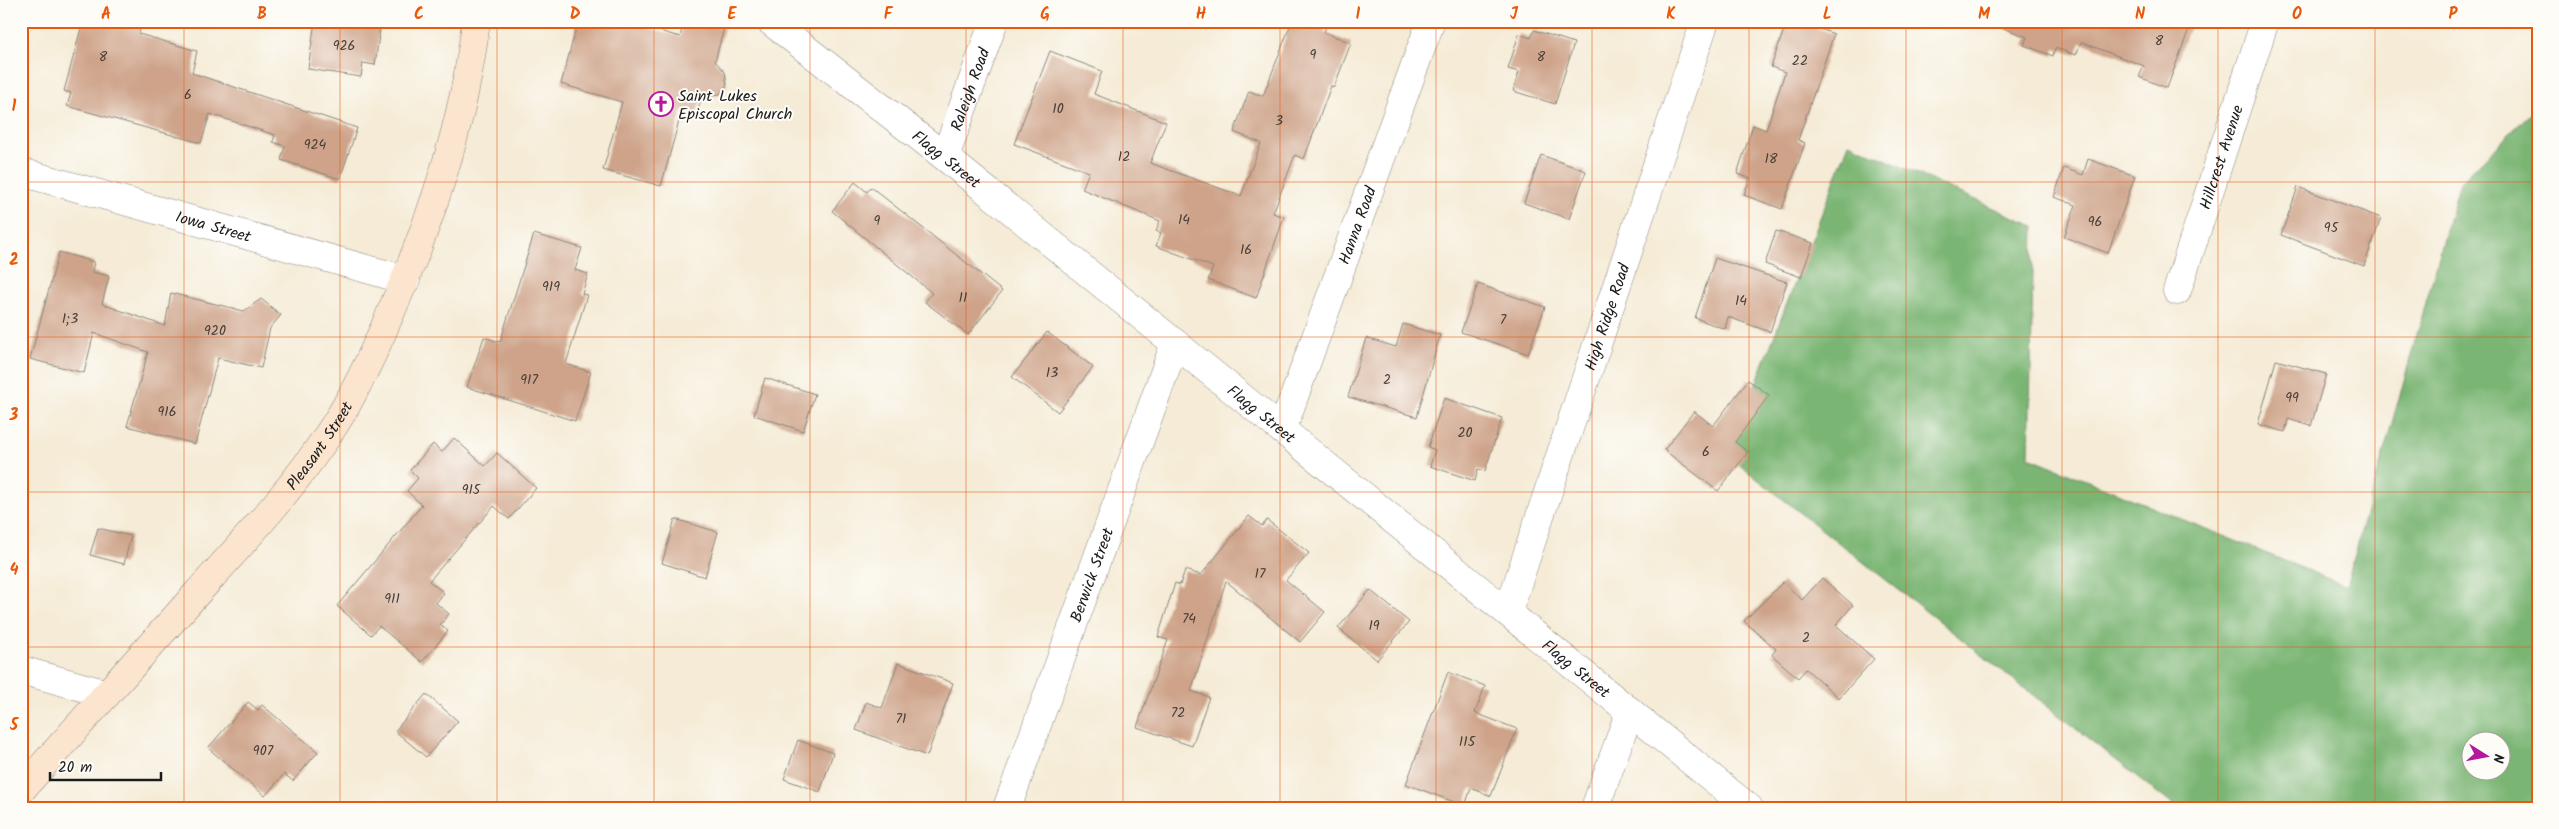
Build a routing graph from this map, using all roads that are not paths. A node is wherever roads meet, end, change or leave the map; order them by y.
1 (476, 21) edge
2 (770, 21) edge
3 (994, 21) edge
4 (1431, 21) edge
5 (1705, 21) edge
6 (2266, 21) edge
7 (946, 157) junction
8 (21, 172) edge
9 (406, 280) junction
10 (2177, 291) dead end
11 (1175, 343) junction
12 (1282, 430) junction
13 (1508, 612) junction
14 (21, 670) edge
15 (106, 694) junction
16 (1630, 711) junction
17 (21, 790) edge
18 (1007, 808) edge
19 (1595, 808) edge
20 (1749, 808) edge

1 - 9 main road, Pleasant Street
2 - 7 street, Flagg Street
3 - 7 street, Raleigh Road
4 - 12 street, Hanna Road
5 - 13 street, High Ridge Road
6 - 10 street, Hillcrest Avenue
7 - 11 street, Flagg Street
8 - 9 street, Iowa Street
9 - 15 main road, Pleasant Street
11 - 12 street, Flagg Street
11 - 18 street, Berwick Street
12 - 13 street, Flagg Street
13 - 16 street, Flagg Street
14 - 15 street
15 - 17 main road, Pleasant Street
16 - 19 street
16 - 20 street, Flagg Street

